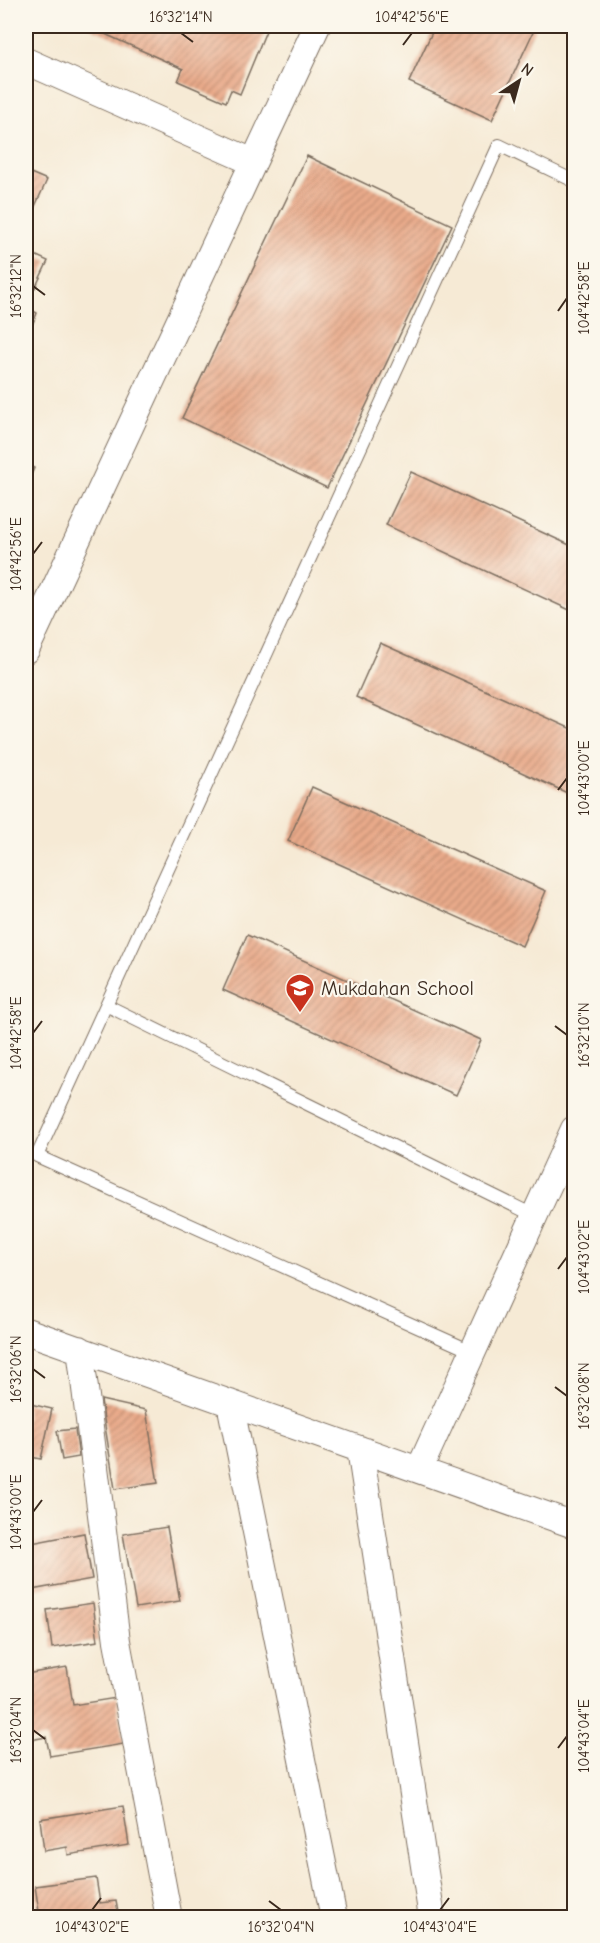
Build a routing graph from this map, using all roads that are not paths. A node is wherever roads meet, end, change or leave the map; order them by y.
1 (316, 26) edge
2 (26, 61) edge
3 (253, 162) junction
4 (574, 181) edge
5 (26, 650) edge
6 (106, 1005) junction
7 (574, 1129) edge
8 (535, 1215) junction
9 (26, 1331) edge
10 (80, 1349) junction
11 (473, 1352) junction
12 (230, 1403) junction
13 (360, 1449) junction
14 (419, 1470) junction
15 (574, 1525) edge
16 (169, 1917) edge
17 (334, 1917) edge
18 (432, 1917) edge

1 - 3 street
2 - 3 street
3 - 5 street
4 - 6 lane
6 - 8 lane
6 - 11 lane
7 - 8 street
8 - 11 street
9 - 10 street
10 - 12 street
10 - 16 street
11 - 14 street
12 - 13 street
12 - 17 street
13 - 14 street
13 - 18 street
14 - 15 street

